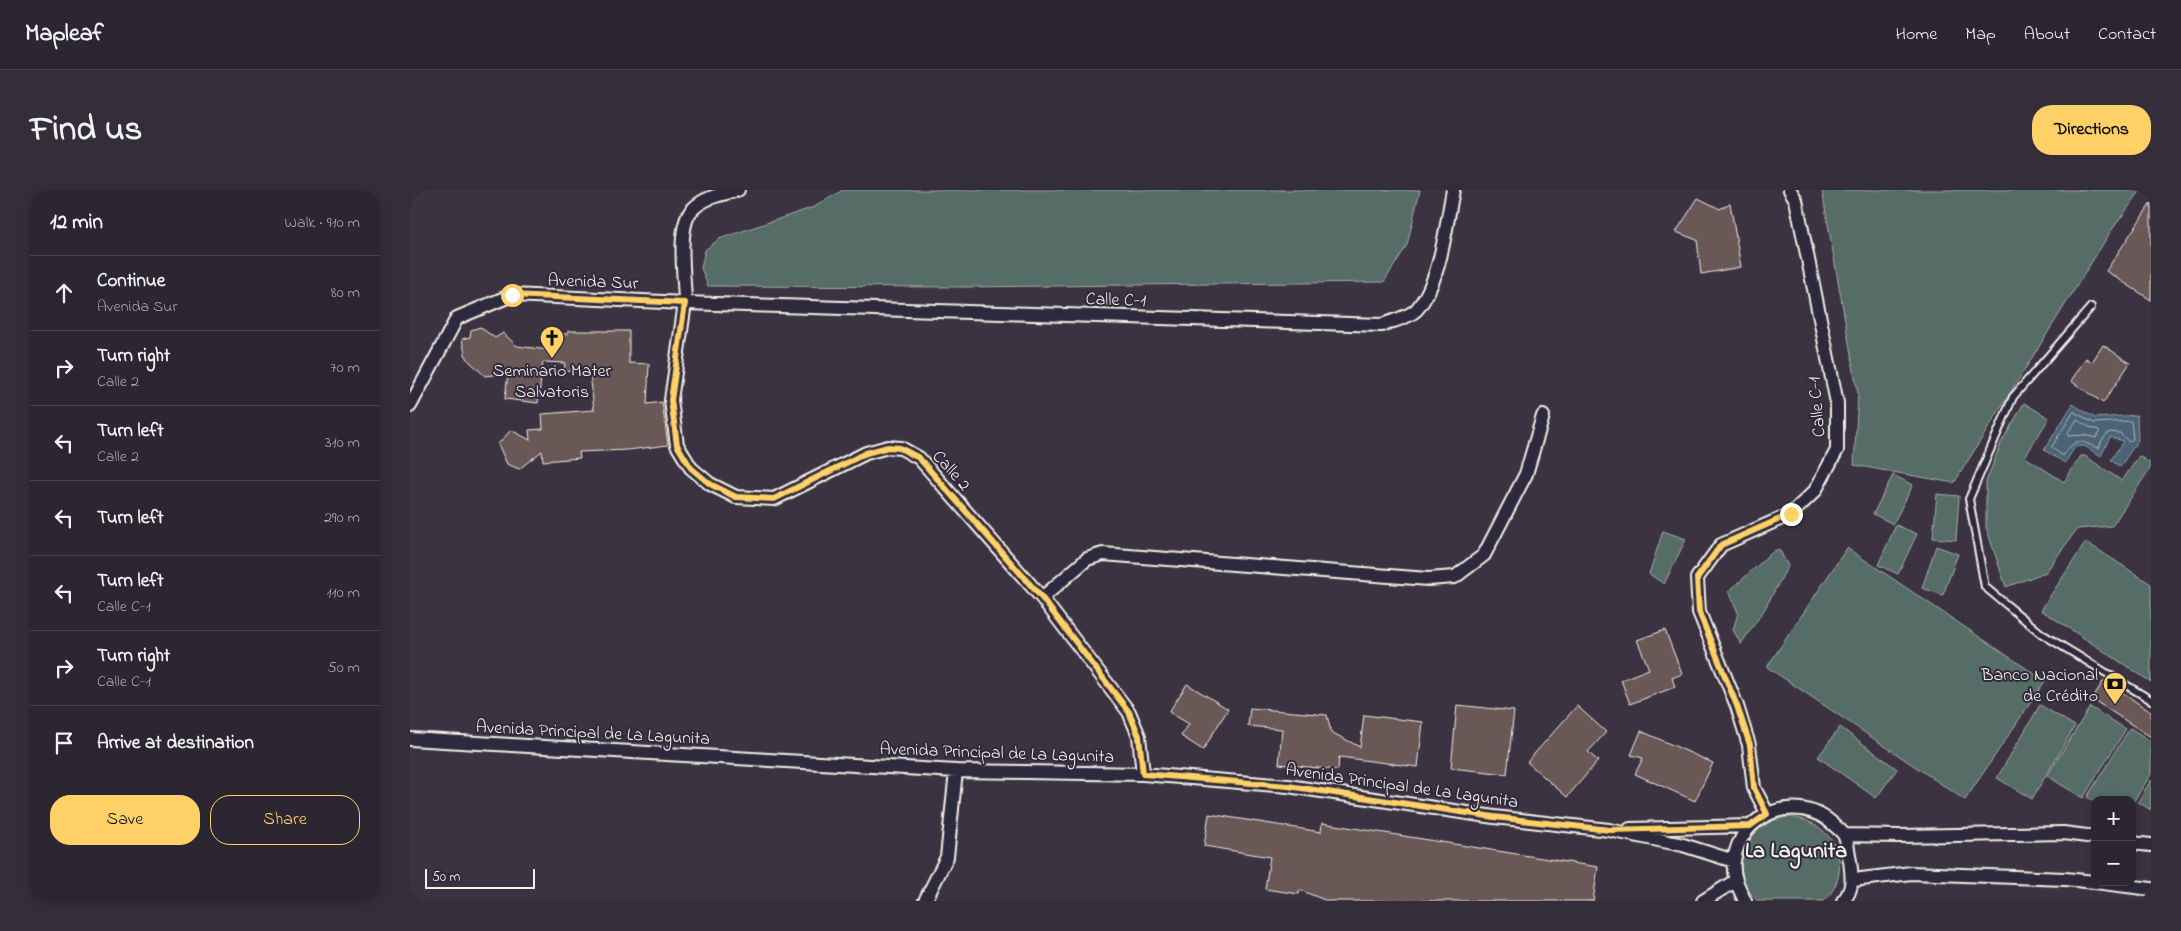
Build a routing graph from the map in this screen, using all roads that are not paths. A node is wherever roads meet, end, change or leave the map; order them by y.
1 (738, 190) edge
2 (1453, 190) edge
3 (1790, 190) edge
4 (685, 303) junction
5 (2091, 306) dead end
6 (410, 406) edge
7 (1543, 416) dead end
8 (1042, 598) junction
9 (2151, 700) edge
10 (410, 739) edge
11 (956, 771) junction
12 (1143, 774) junction
13 (1767, 814) junction
14 (1750, 826) junction
15 (1610, 830) junction
16 (1844, 835) junction
17 (2091, 836) edge
18 (2136, 843) edge
19 (2151, 845) edge
20 (1734, 861) junction
21 (1853, 880) junction
22 (1735, 881) junction
23 (2091, 882) edge
24 (2132, 886) edge
25 (2151, 888) edge
26 (925, 901) edge
27 (1703, 901) edge
28 (1745, 901) edge
29 (1843, 901) edge

1 - 4 street
2 - 4 street, Calle C-1
3 - 13 street, Calle C-1
4 - 6 street, Avenida Sur
4 - 8 street, Calle 2
5 - 9 lane
7 - 8 street
8 - 12 street, Calle 2
10 - 11 street, Avenida Principal de La Lagunita
11 - 12 street, Avenida Principal de La Lagunita
11 - 26 street
12 - 15 street, Avenida Principal de La Lagunita
13 - 14 street
13 - 16 street
14 - 15 street, Avenida Principal de La Lagunita
14 - 20 street
15 - 20 street, Avenida Principal de La Lagunita
16 - 17 street
16 - 21 street
18 - 19 street
20 - 22 street
21 - 23 street
21 - 29 street
22 - 27 street
22 - 28 street
24 - 25 street

